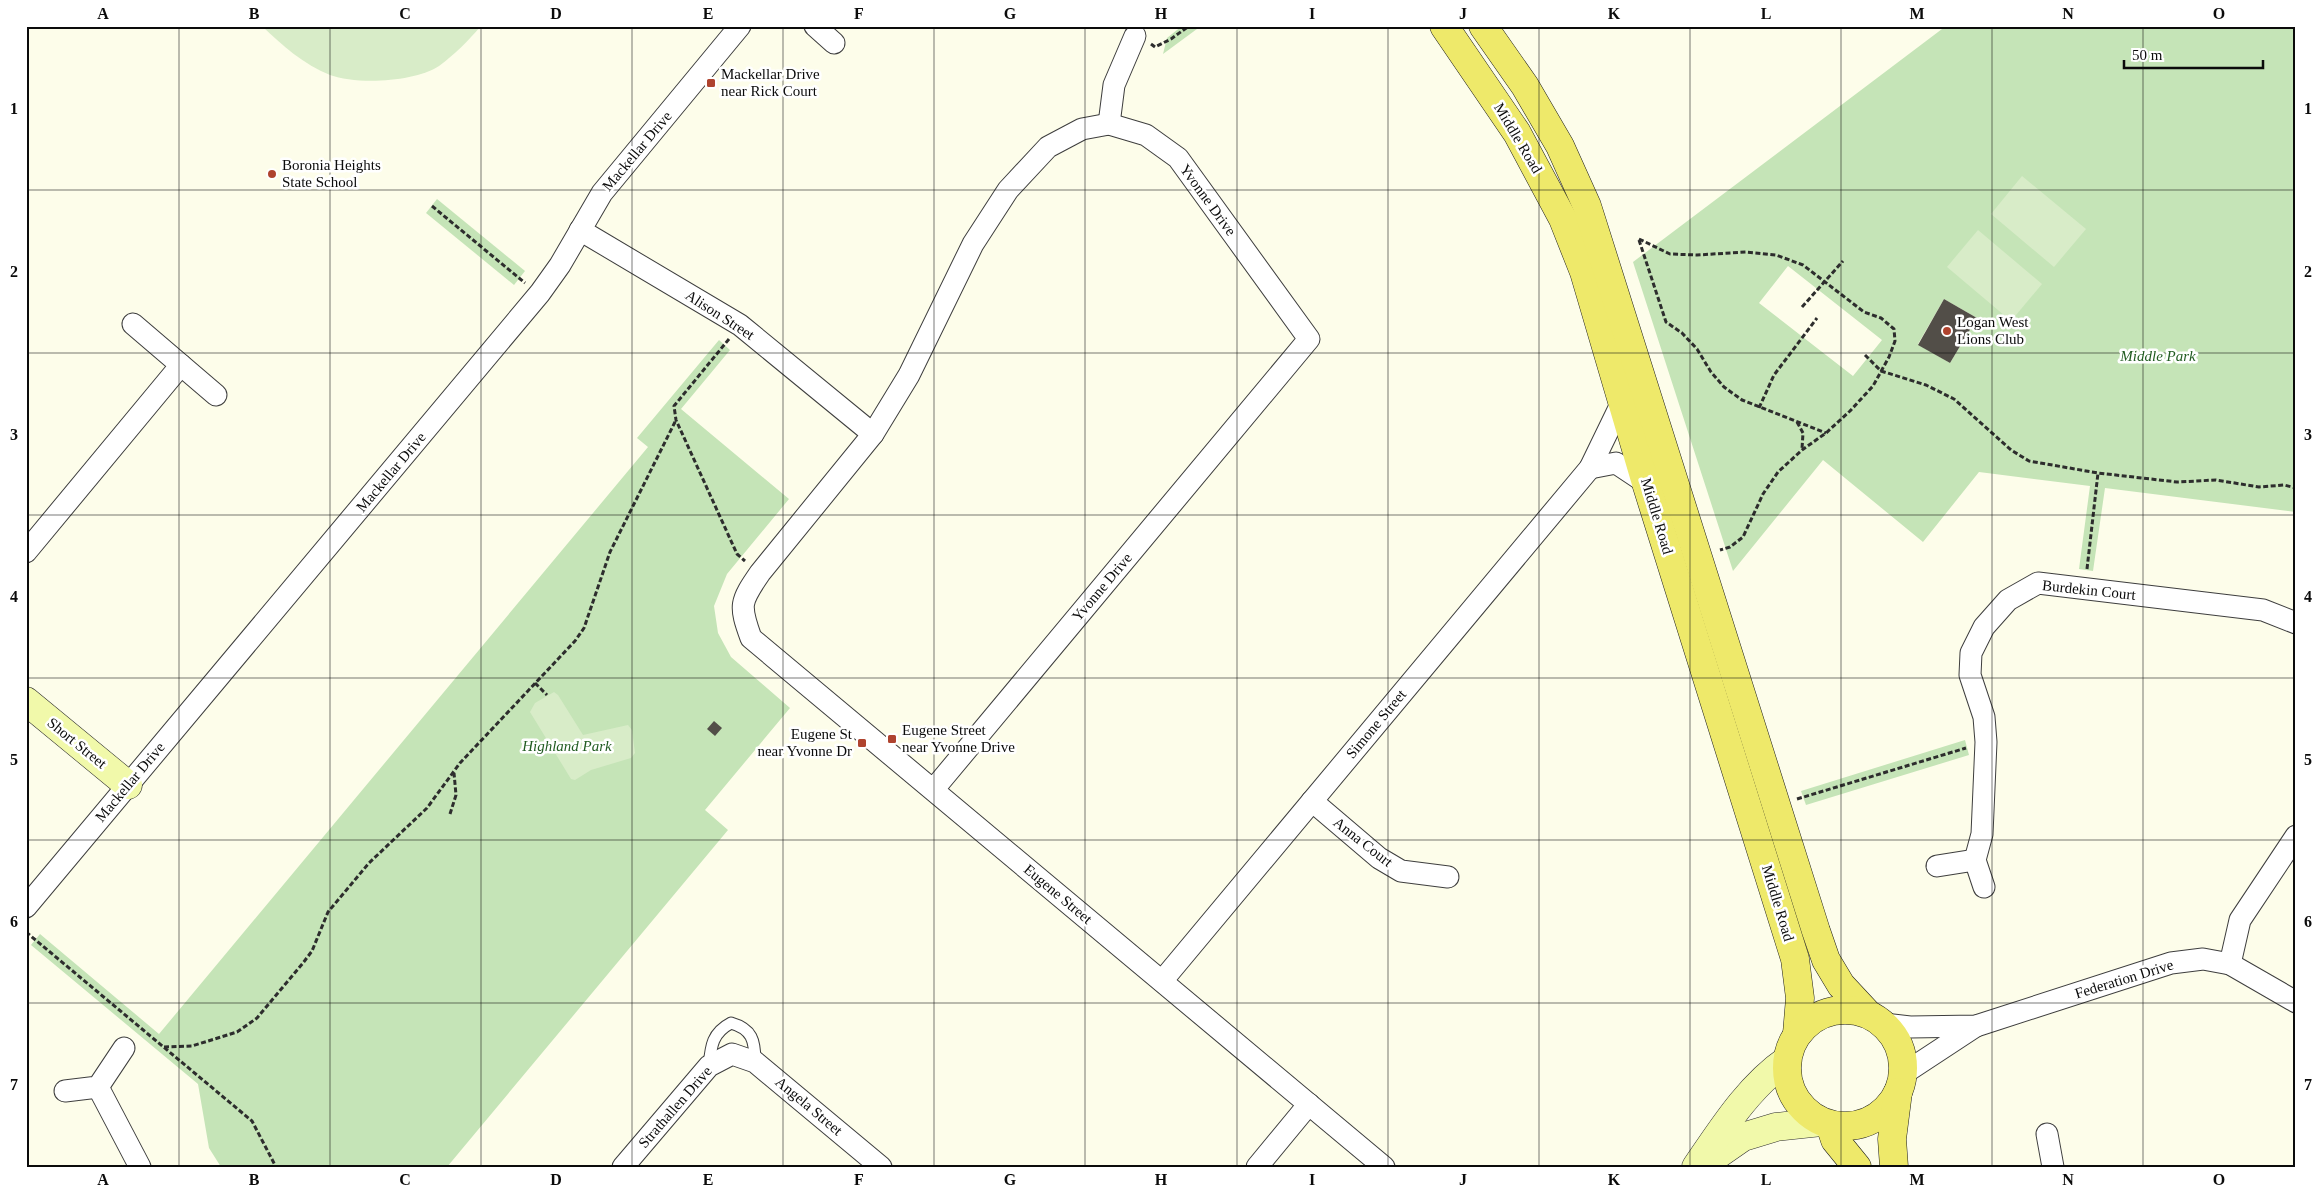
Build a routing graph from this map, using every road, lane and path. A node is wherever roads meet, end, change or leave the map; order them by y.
1 (740, 26) edge
2 (815, 26) edge
3 (1189, 26) edge
4 (1444, 26) edge
5 (1483, 26) edge
6 (1135, 36) joint
7 (834, 43) dead end
8 (1109, 124) junction
9 (432, 206) dead end
10 (580, 230) junction
11 (1843, 260) dead end
12 (1824, 282) junction
13 (540, 293) junction
14 (1802, 307) dead end
15 (1817, 318) dead end
16 (132, 324) dead end
17 (740, 325) junction
18 (1865, 355) dead end
19 (181, 365) junction
20 (1881, 371) junction
21 (216, 395) dead end
22 (1622, 402) junction
23 (1759, 408) junction
24 (676, 420) junction
25 (1796, 422) junction
26 (1826, 433) junction
27 (873, 434) junction
28 (1802, 450) junction
29 (1590, 468) junction
30 (2098, 473) junction
31 (1646, 483) junction
32 (2296, 488) edge
33 (1720, 550) dead end
34 (26, 552) edge
35 (760, 573) junction
36 (2085, 588) junction
37 (742, 614) joint
38 (2296, 623) edge
39 (535, 683) junction
40 (548, 695) dead end
41 (26, 701) edge
42 (1986, 742) junction
43 (454, 772) junction
44 (128, 785) junction
45 (933, 790) junction
46 (1798, 799) dead end
47 (1312, 801) junction
48 (450, 814) dead end
49 (2296, 836) edge
50 (1975, 860) junction
51 (1938, 866) dead end
52 (1448, 877) dead end
53 (1984, 886) dead end
54 (26, 907) edge
55 (26, 932) edge
56 (2230, 964) junction
57 (1162, 981) junction
58 (2296, 1002) edge
59 (1876, 1019) junction
60 (1976, 1026) junction
61 (1797, 1034) junction
62 (164, 1047) junction
63 (124, 1048) dead end
64 (732, 1054) joint
65 (1787, 1060) junction
66 (755, 1062) junction
67 (709, 1066) junction
68 (1900, 1083) junction
69 (98, 1087) junction
70 (65, 1091) dead end
71 (1309, 1104) junction
72 (1825, 1123) junction
73 (2047, 1134) dead end
74 (140, 1167) edge
75 (276, 1167) edge
76 (623, 1167) edge
77 (881, 1167) edge
78 (1257, 1167) edge
79 (1384, 1167) edge
80 (1696, 1167) edge
81 (1700, 1167) edge
82 (1856, 1167) edge
83 (1894, 1167) edge
84 (2053, 1167) edge

1 - 10 street, Mackellar Drive
2 - 7 street
3 - 6 path
4 - 22 main road, Middle Road
5 - 59 main road, Middle Road
6 - 8 street
8 - 27 street, Yvonne Drive
8 - 45 street, Yvonne Drive
9 - 13 path
10 - 13 street, Mackellar Drive
10 - 17 street, Alison Street
11 - 12 path
12 - 14 path
12 - 20 path
12 - 23 path
13 - 44 street, Mackellar Drive
15 - 23 path
16 - 19 street
17 - 24 path
17 - 27 street, Alison Street
18 - 20 path
19 - 21 street
19 - 34 street
20 - 26 path
20 - 30 path
22 - 29 street, Simone Street
22 - 31 main road, Middle Road
23 - 25 path
24 - 35 path
24 - 39 path
25 - 26 path
25 - 28 path
26 - 28 path
27 - 35 street, Yvonne Drive
28 - 33 path
29 - 31 street
29 - 47 street, Simone Street
30 - 32 path
30 - 36 path
31 - 61 main road, Middle Road
35 - 37 street, Yvonne Drive
36 - 38 street, Burdekin Court
36 - 42 street, Burdekin Court
37 - 45 street, Eugene Street
39 - 40 path
39 - 43 path
41 - 44 street, Short Street
42 - 46 path
42 - 50 street, Burdekin Court
43 - 48 path
43 - 62 path
44 - 54 street, Mackellar Drive
45 - 57 street, Eugene Street
47 - 52 street, Anna Court
47 - 57 street, Simone Street
49 - 56 street
50 - 51 street
50 - 53 street
55 - 62 path
56 - 58 street, Federation Drive
56 - 60 street, Federation Drive
57 - 71 street, Eugene Street
59 - 60 street, Federation Drive
59 - 61 main road
59 - 68 main road
60 - 68 street, Federation Drive
61 - 65 main road
62 - 75 path
63 - 69 street
64 - 66 street, Angela Street
64 - 67 street, Strathallen Drive
65 - 72 main road
65 - 80 street
66 - 67 lane
66 - 77 street, Angela Street
67 - 76 street, Strathallen Drive
68 - 72 main road
68 - 83 main road
69 - 70 street
69 - 74 street
71 - 78 street
71 - 79 street, Eugene Street
72 - 81 street
72 - 82 main road
73 - 84 street

